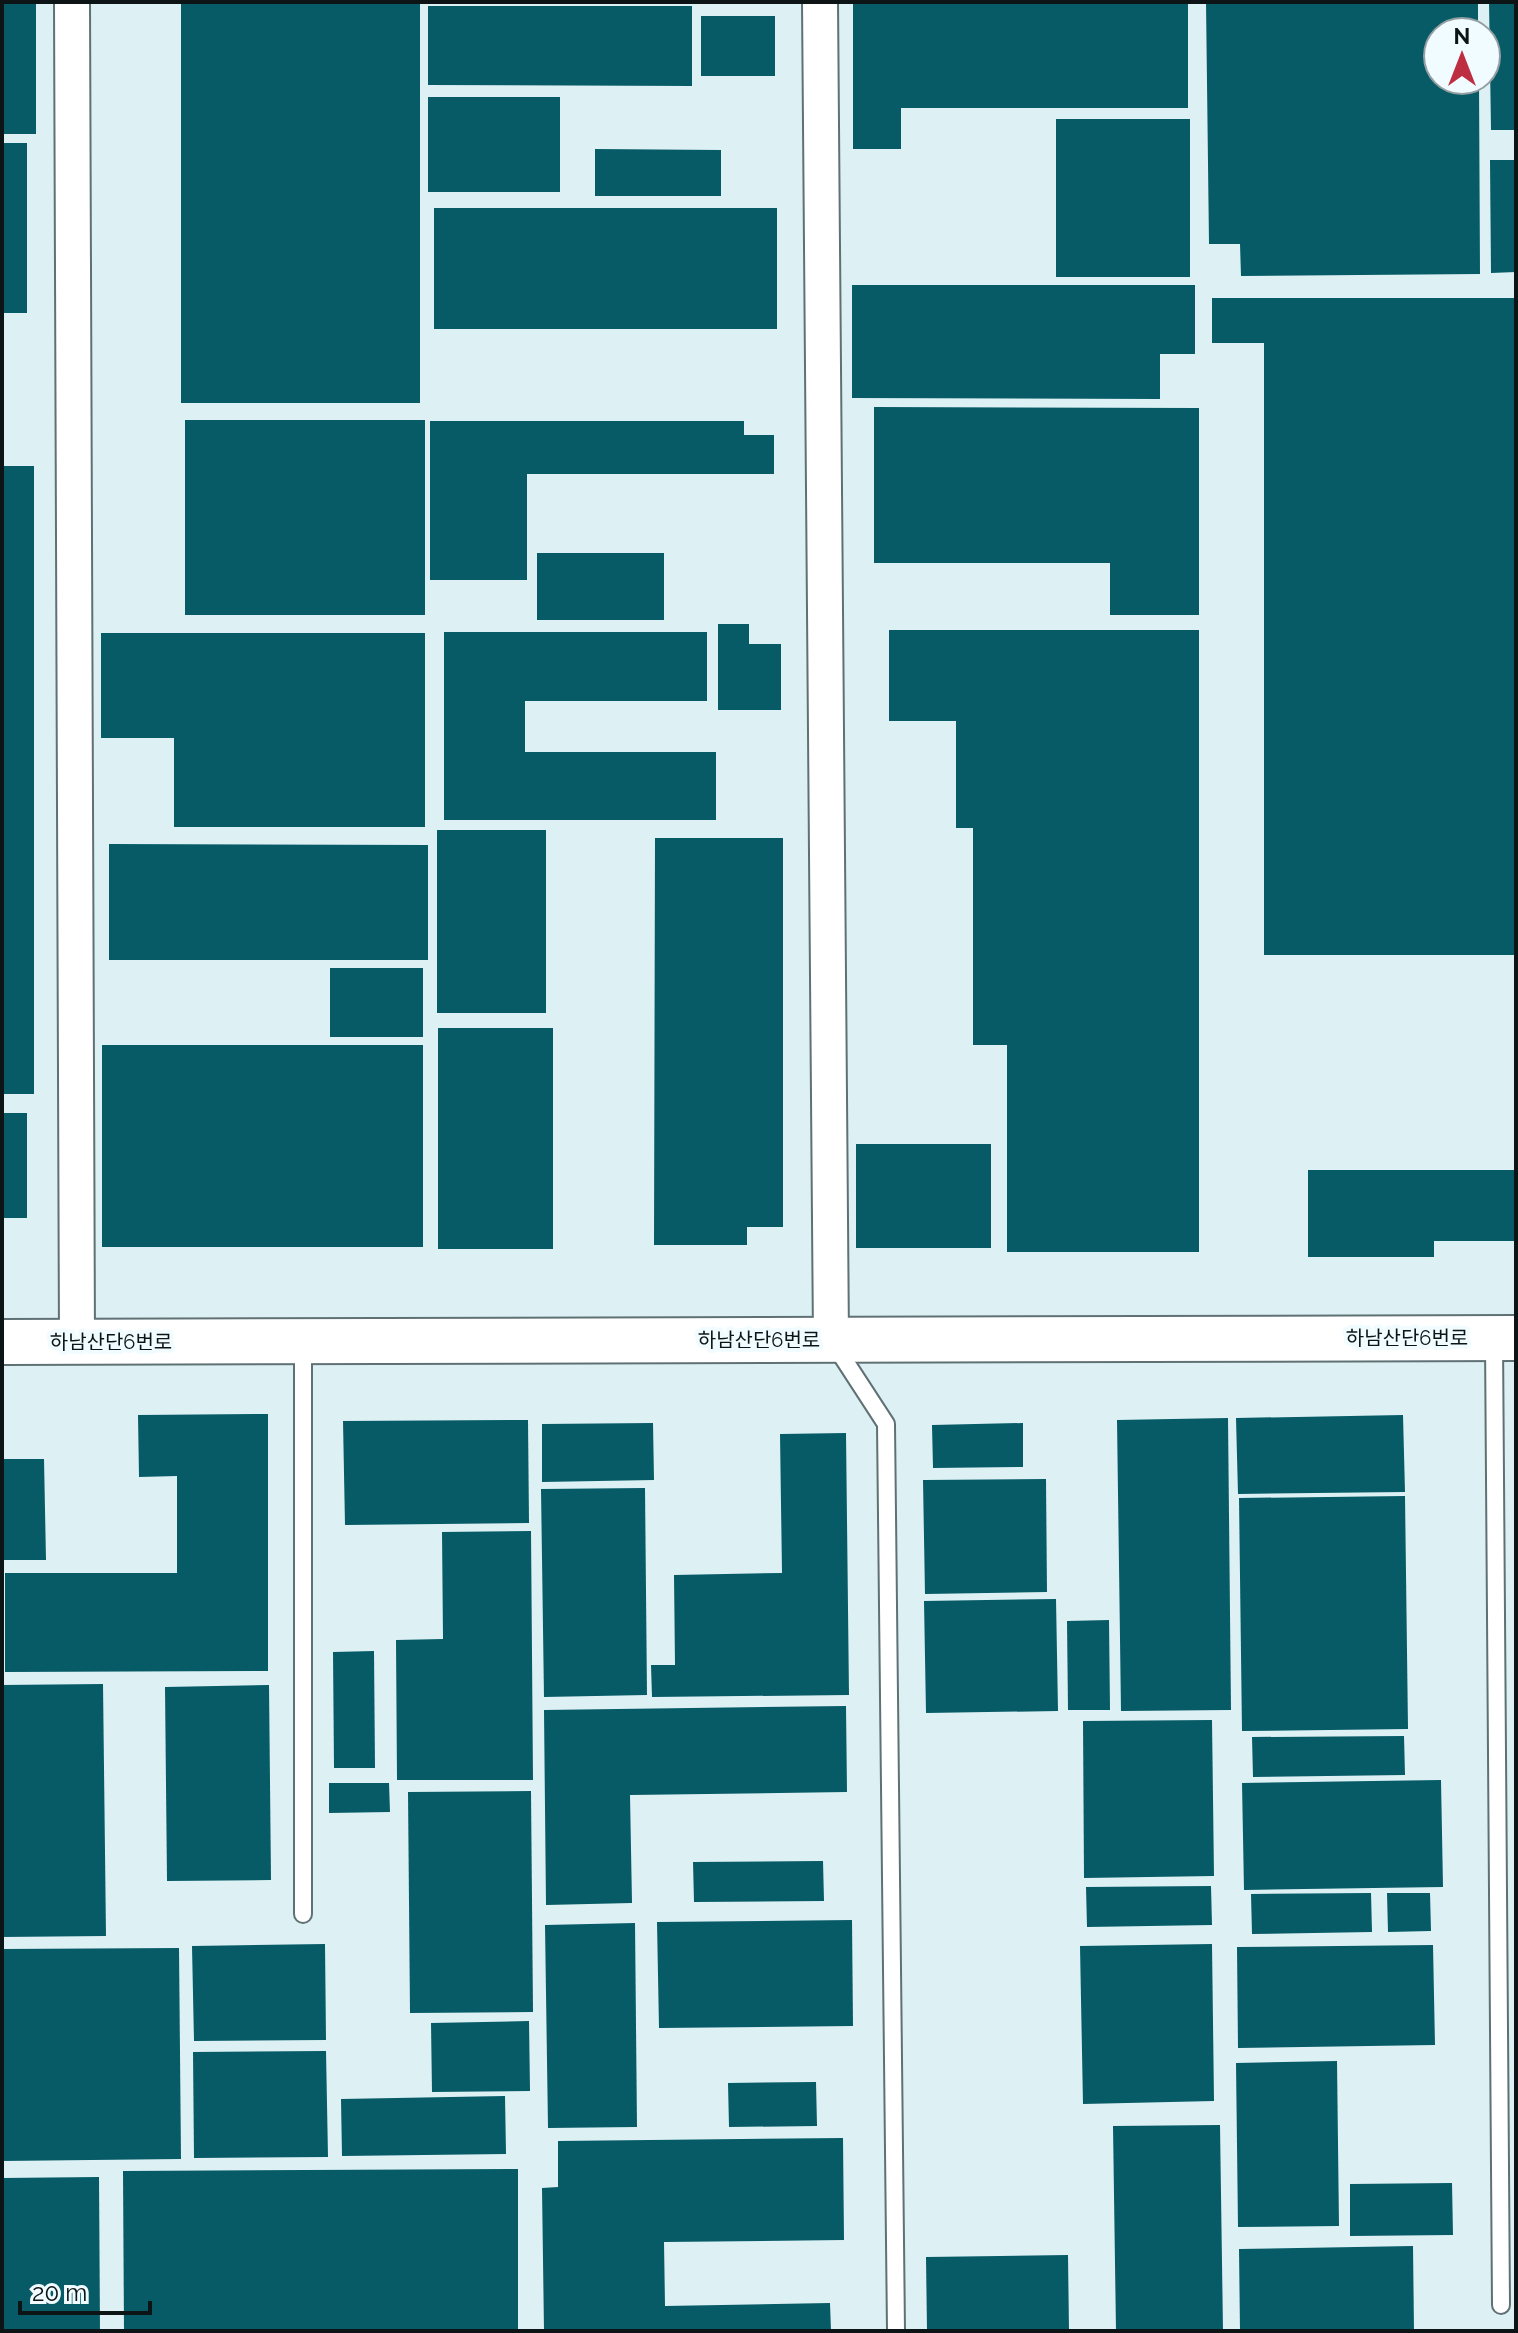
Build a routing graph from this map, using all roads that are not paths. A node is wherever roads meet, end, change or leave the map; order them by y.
1 (72, 2) edge
2 (820, 2) edge
3 (1505, 1338) edge
4 (831, 1340) junction
5 (303, 1341) junction
6 (2, 1342) edge
7 (77, 1342) junction
8 (303, 1914) dead end
9 (1501, 2305) dead end
10 (896, 2331) edge

1 - 7 street
2 - 4 street
3 - 4 street, 하남산단6번로
3 - 9 lane
4 - 5 street, 하남산단6번로
4 - 10 lane
5 - 7 street, 하남산단6번로
5 - 8 lane
6 - 7 street, 하남산단6번로

